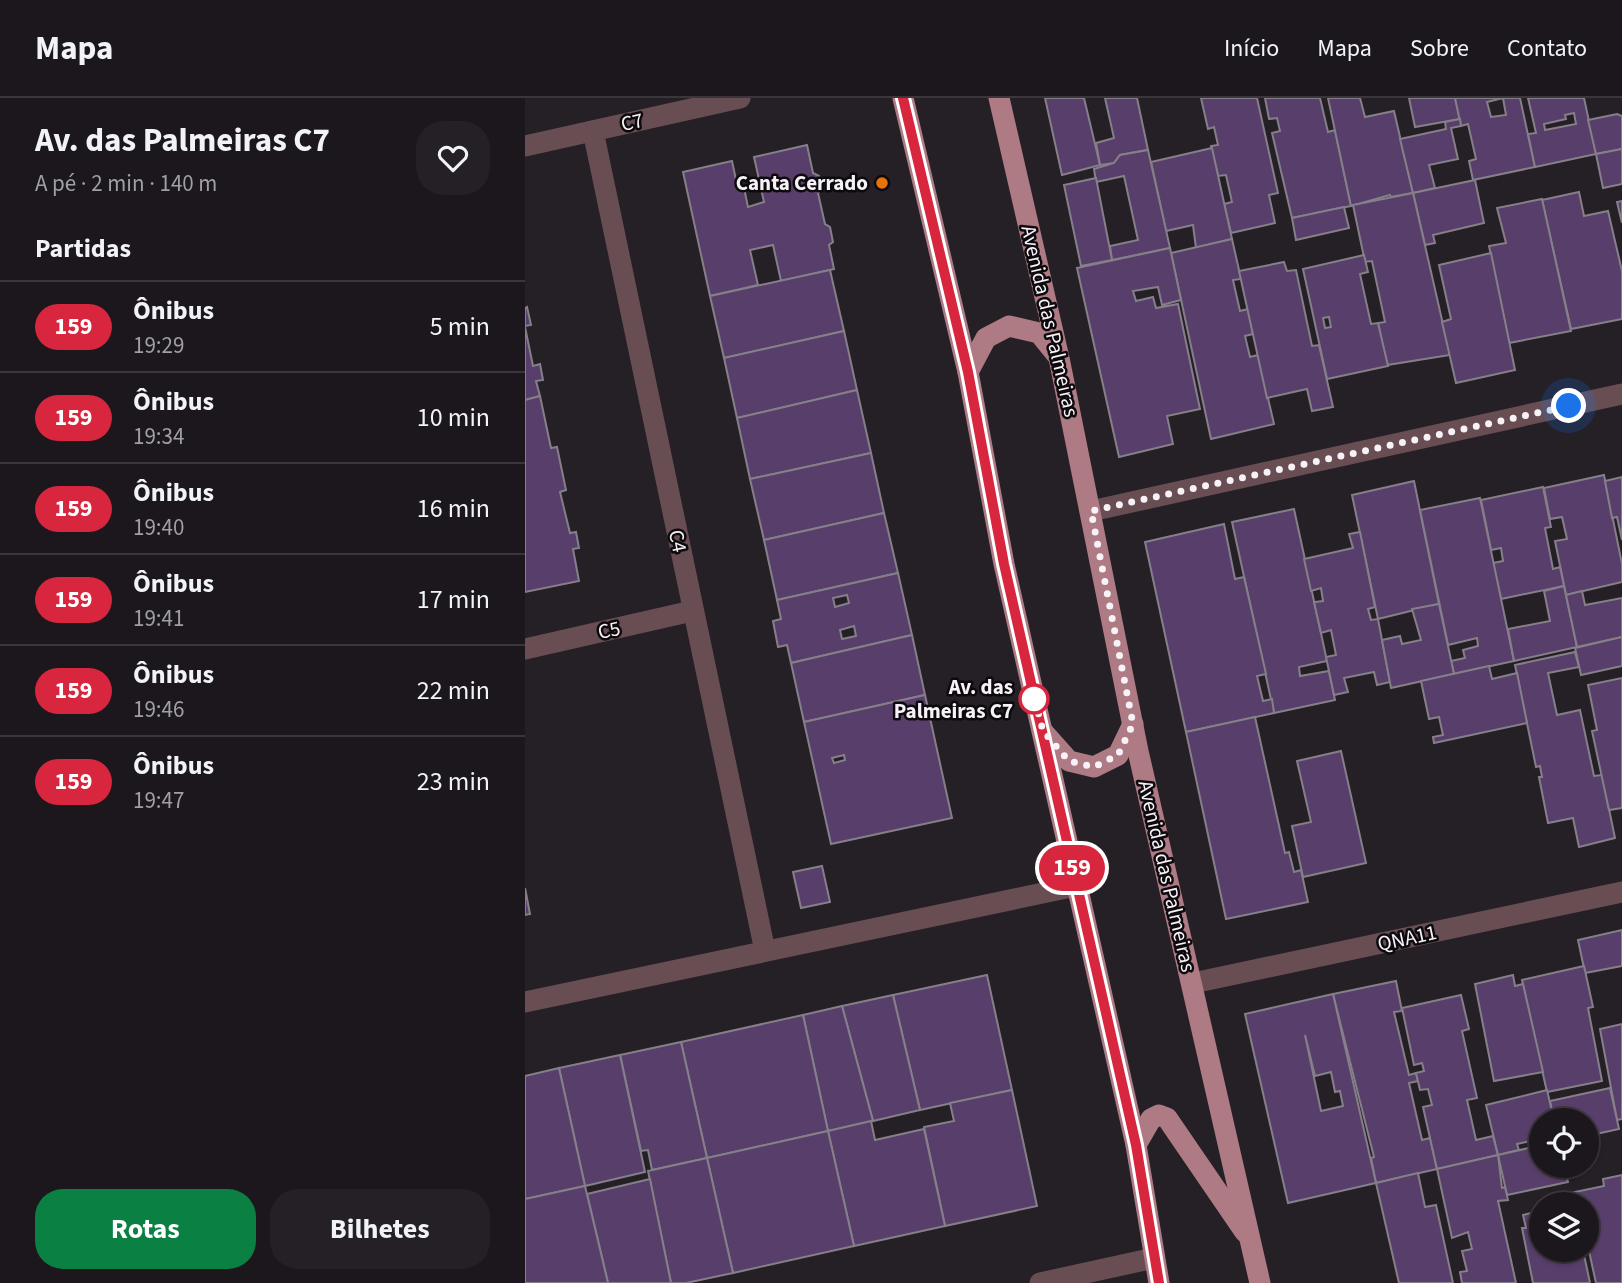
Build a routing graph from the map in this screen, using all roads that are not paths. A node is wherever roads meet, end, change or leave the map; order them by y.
1 (740, 98) edge
2 (903, 98) edge
3 (999, 98) edge
4 (593, 131) junction
5 (525, 146) edge
6 (1059, 358) junction
7 (968, 372) junction
8 (1622, 394) edge
9 (1091, 511) junction
10 (692, 611) junction
11 (525, 649) edge
12 (1133, 724) junction
13 (1043, 731) junction
14 (1076, 886) junction
15 (1622, 892) edge
16 (765, 951) junction
17 (1193, 984) junction
18 (525, 1002) edge
19 (1136, 1145) junction
20 (1253, 1242) junction
21 (1154, 1258) junction
22 (1040, 1283) edge
23 (1159, 1283) edge
24 (1261, 1283) edge

1 - 4 street, C7
2 - 7 main road
3 - 6 main road, Avenida das Palmeiras
4 - 5 street, C7
4 - 10 street, C4
6 - 7 main road
6 - 9 main road, Avenida das Palmeiras
7 - 13 main road
8 - 9 street
9 - 12 main road, Avenida das Palmeiras
10 - 11 street, C5
10 - 16 street, C4
12 - 13 main road
12 - 17 main road, Avenida das Palmeiras
13 - 14 main road
14 - 16 street
14 - 19 main road
15 - 17 street, QNA11
16 - 18 street
17 - 20 main road, Avenida das Palmeiras
19 - 20 main road
19 - 21 main road
20 - 24 main road, Avenida das Palmeiras
21 - 22 street
21 - 23 main road

